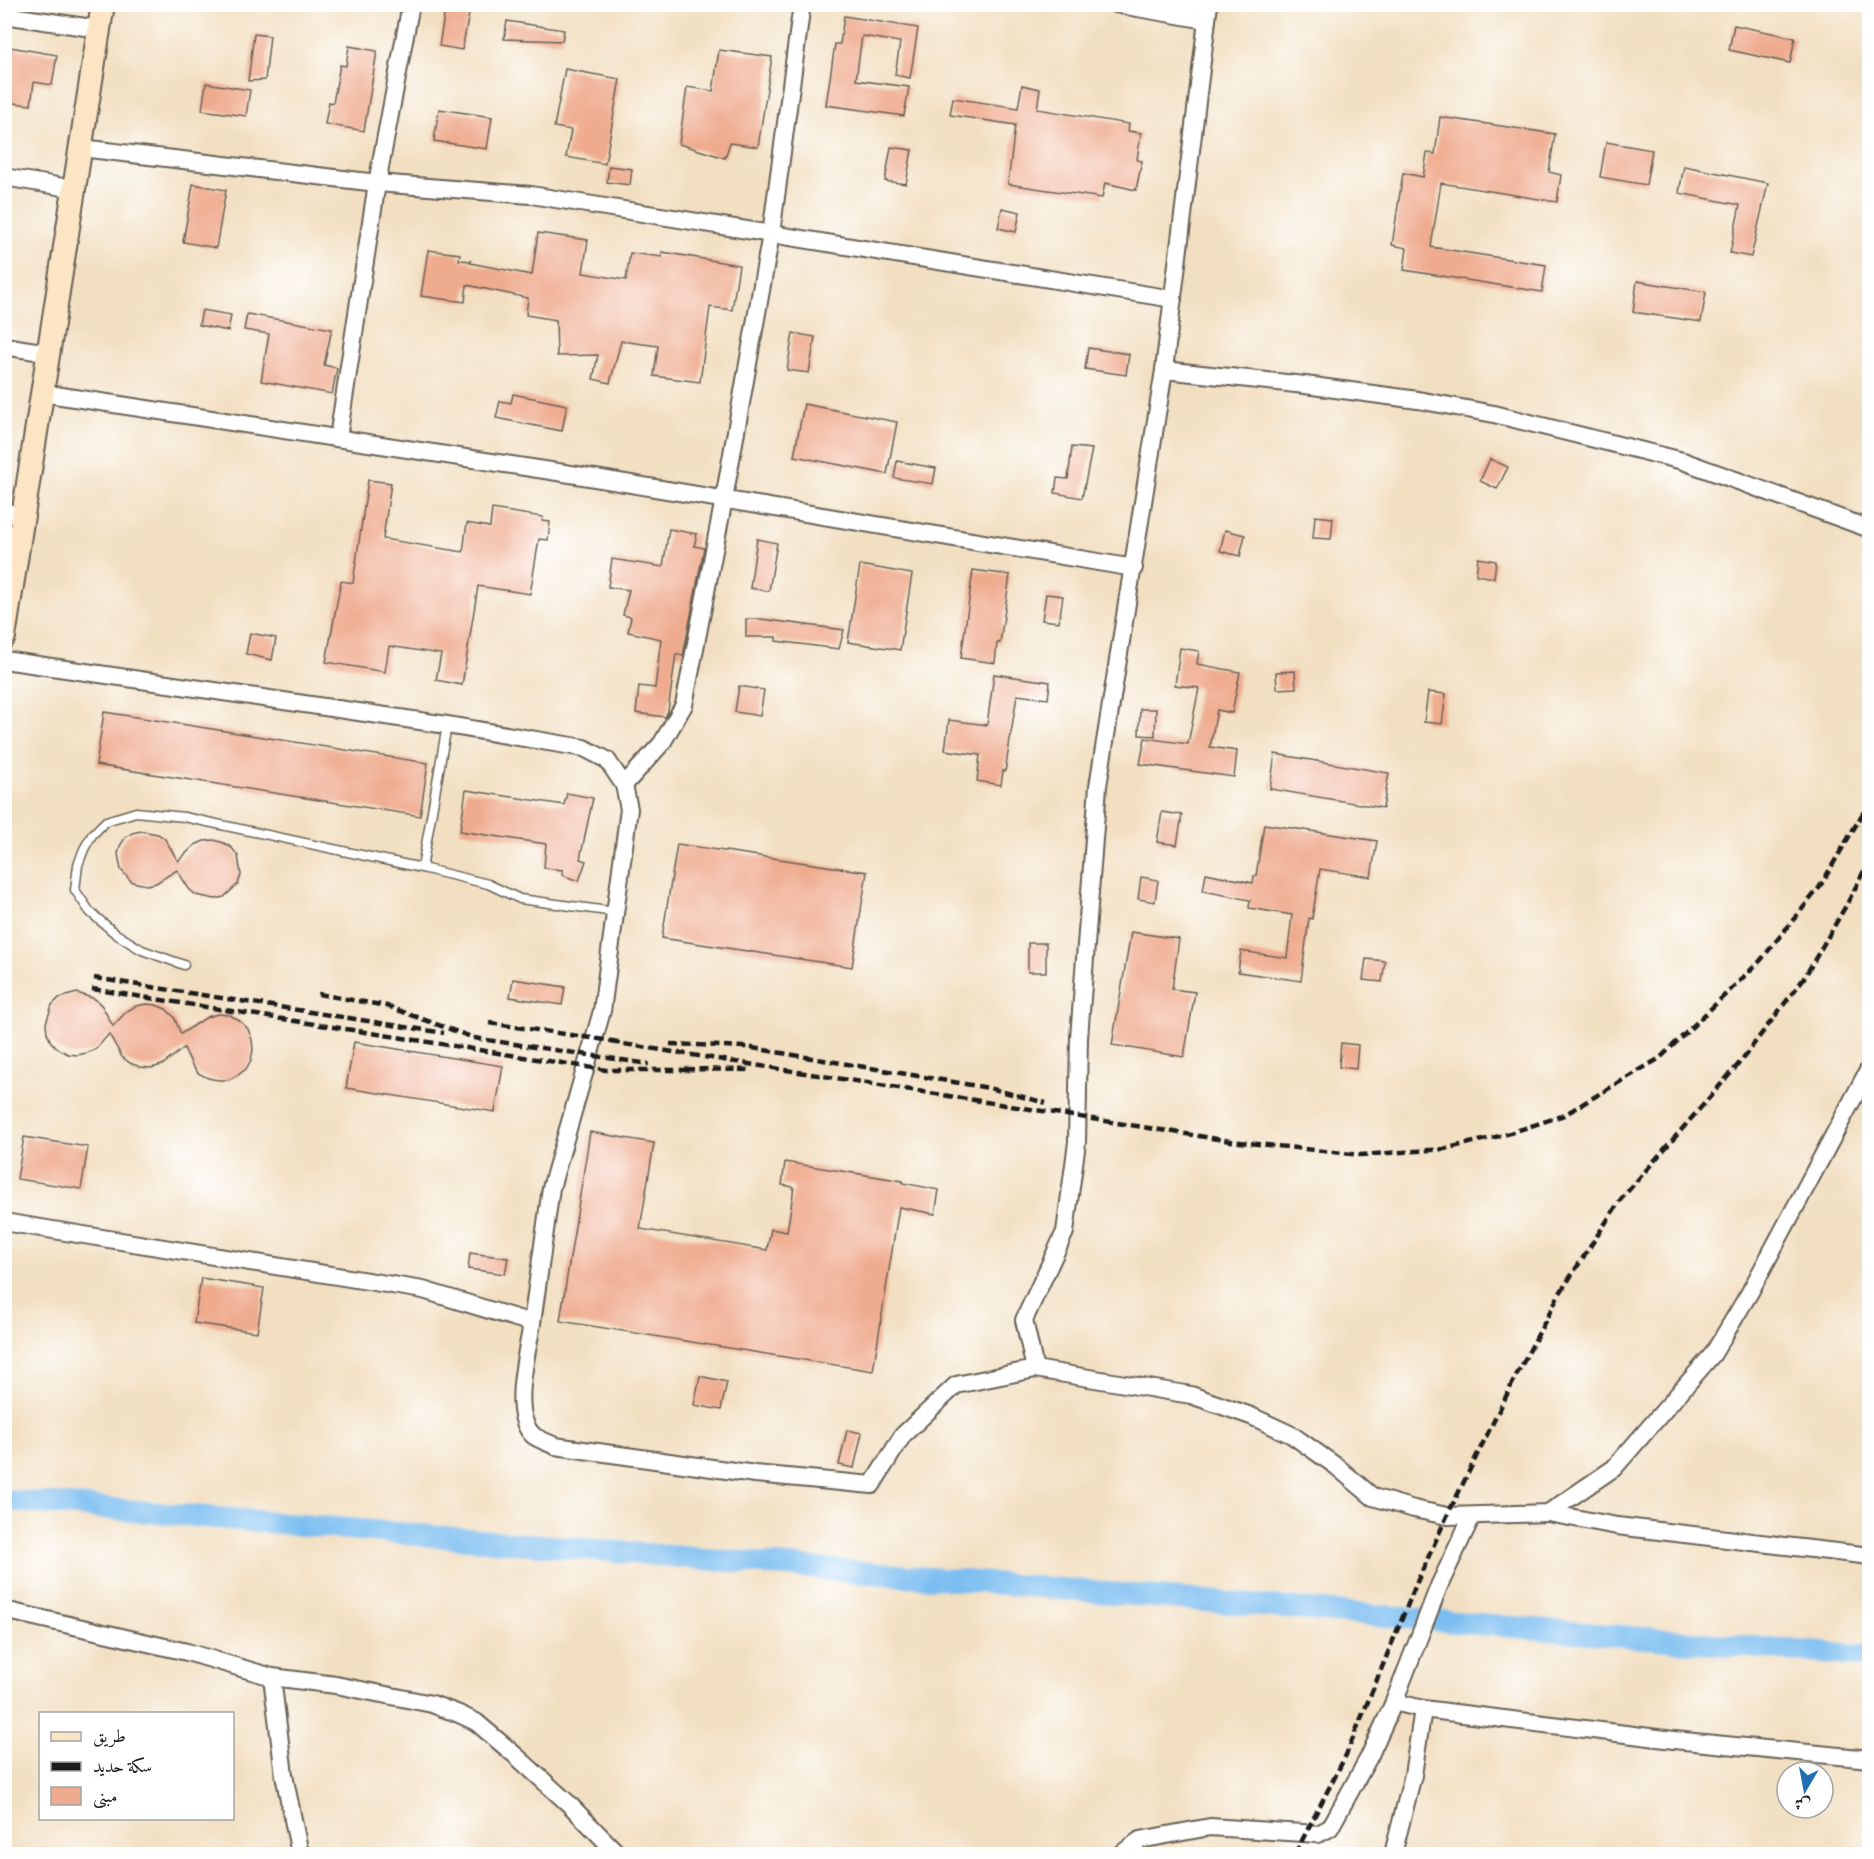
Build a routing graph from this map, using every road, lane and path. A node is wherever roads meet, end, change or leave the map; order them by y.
1 (103, 4) edge
2 (411, 4) edge
3 (802, 4) edge
4 (1115, 4) edge
5 (1207, 12) edge
6 (4, 15) edge
7 (99, 29) junction
8 (81, 148) junction
9 (4, 177) edge
10 (377, 183) junction
11 (75, 189) junction
12 (771, 234) junction
13 (1173, 299) junction
14 (4, 346) edge
15 (48, 353) junction
16 (1164, 370) junction
17 (42, 393) junction
18 (338, 438) junction
19 (724, 499) junction
20 (14, 514) edge
21 (1869, 529) edge
22 (1134, 568) junction
23 (4, 638) edge
24 (4, 660) edge
25 (447, 725) junction
26 (624, 785) junction
27 (422, 868) junction
28 (615, 912) junction
29 (184, 965) dead end
30 (1869, 1067) edge
31 (4, 1222) edge
32 (532, 1323) junction
33 (1035, 1369) junction
34 (1548, 1513) junction
35 (1472, 1516) junction
36 (1869, 1556) edge
37 (4, 1610) edge
38 (272, 1677) junction
39 (1394, 1702) junction
40 (1423, 1708) junction
41 (1869, 1759) edge
42 (300, 1854) edge
43 (618, 1854) edge
44 (1121, 1854) edge
45 (1393, 1854) edge

1 - 7 main road
2 - 10 street
3 - 12 street
4 - 5 street
5 - 13 street
6 - 7 street
7 - 8 main road
8 - 10 street
8 - 11 main road
9 - 11 street
10 - 12 street
10 - 18 street
11 - 15 main road
12 - 13 street
12 - 19 street
13 - 16 street
14 - 15 street
15 - 17 main road
16 - 21 street
16 - 22 street
17 - 18 street
17 - 20 main road
18 - 19 street
19 - 22 street
19 - 26 street
20 - 23 main road
22 - 33 street
24 - 25 street
25 - 26 street
25 - 27 lane
26 - 28 street
27 - 28 lane
27 - 29 lane
28 - 32 street
30 - 34 street
31 - 32 street
32 - 33 street
33 - 35 street
34 - 35 street
34 - 36 street
35 - 39 street
37 - 38 street
38 - 42 street
38 - 43 street
39 - 40 street
39 - 44 street
40 - 41 street
40 - 45 street

